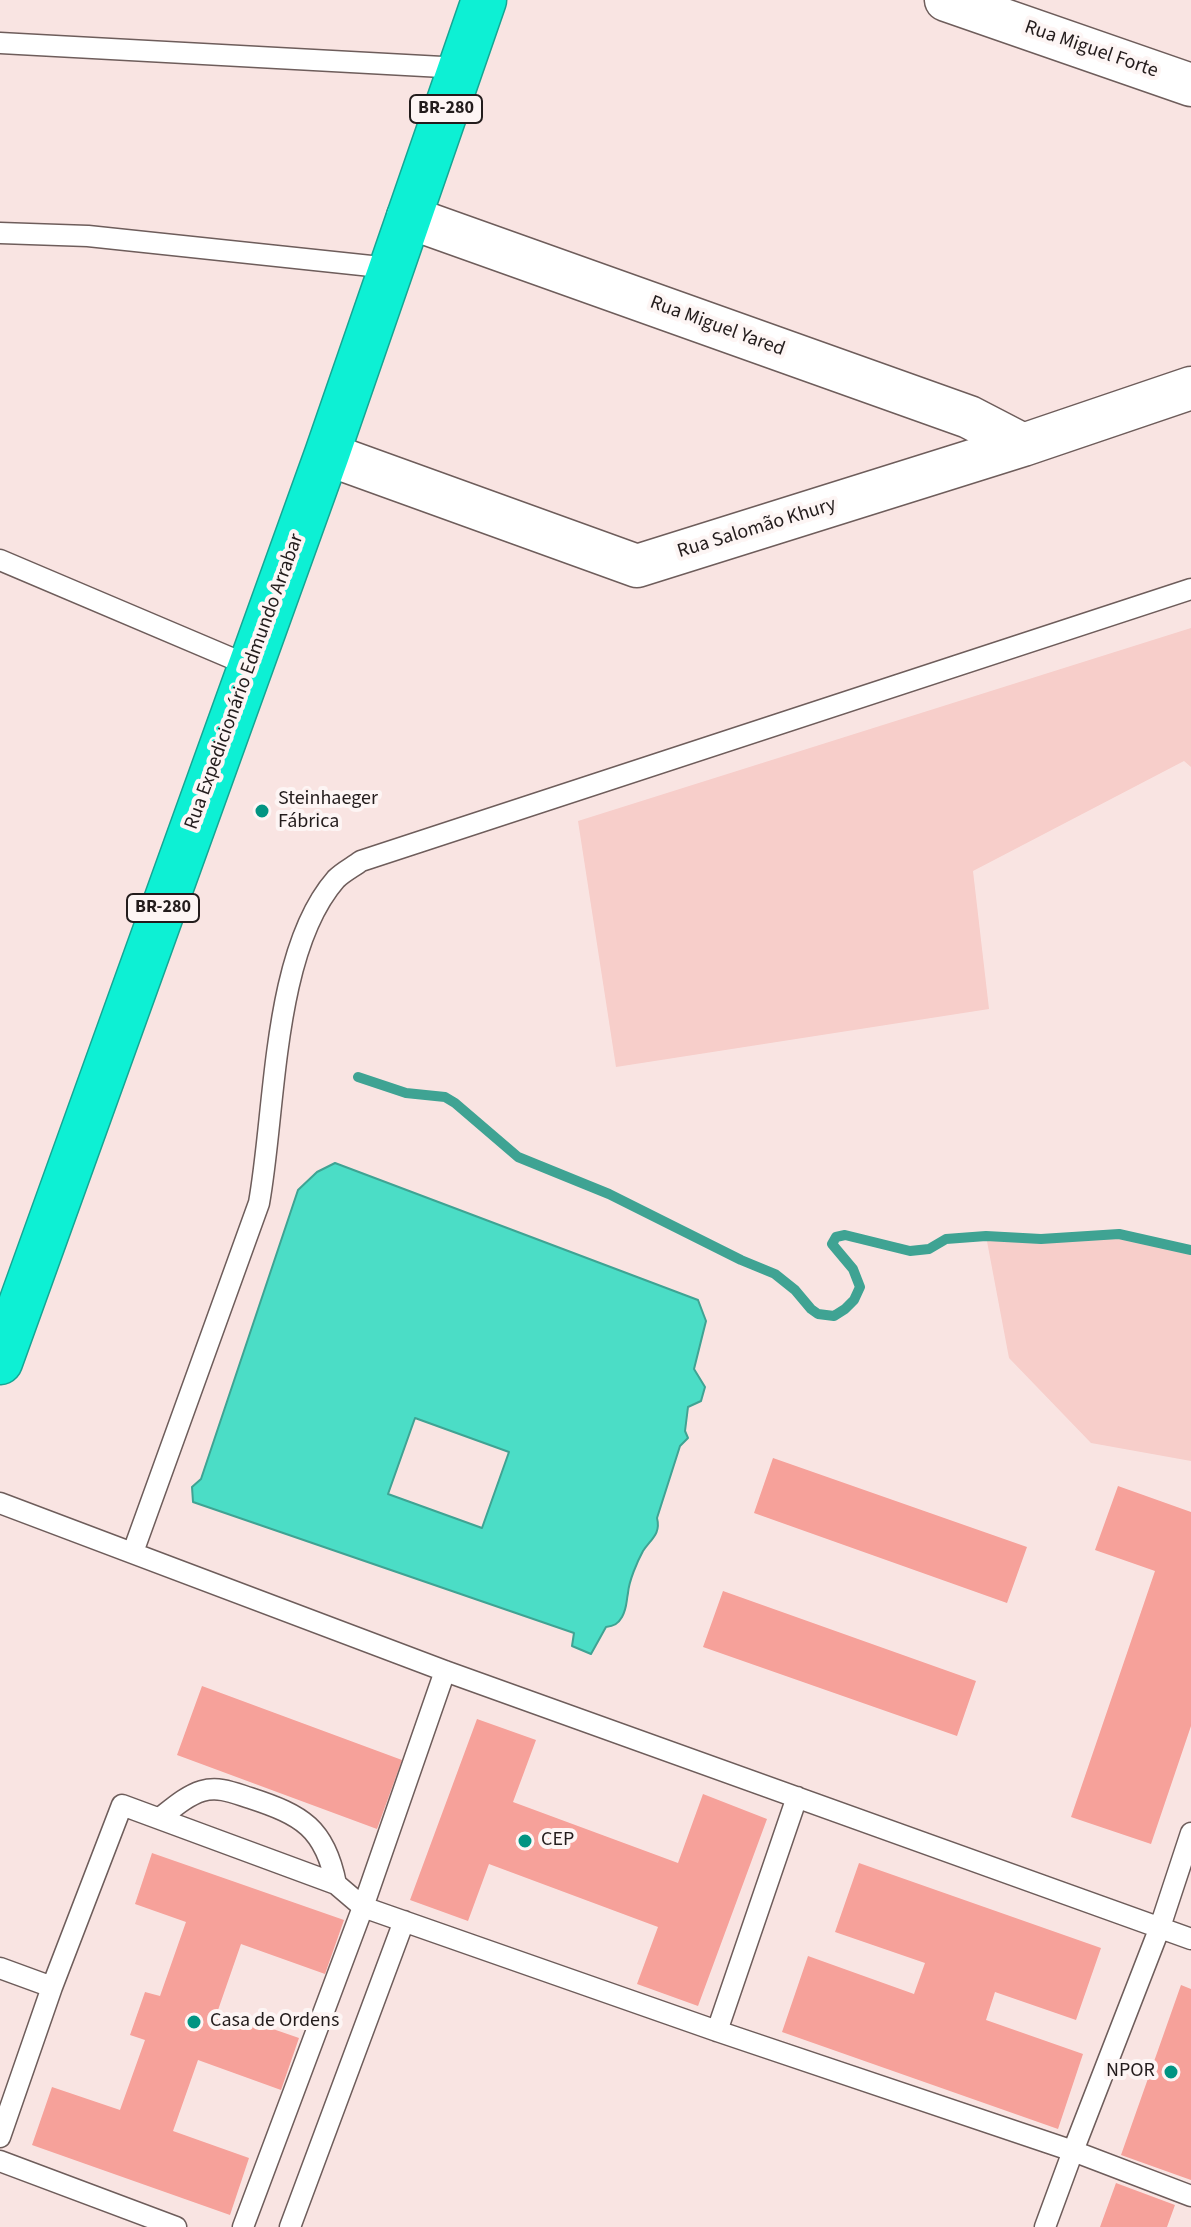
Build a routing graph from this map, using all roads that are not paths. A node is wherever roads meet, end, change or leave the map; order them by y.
1 (484, 0) edge
2 (946, 0) edge
3 (0, 43) edge
4 (461, 68) junction
5 (1191, 85) edge
6 (408, 217) junction
7 (0, 233) edge
8 (390, 268) junction
9 (1191, 388) edge
10 (1023, 445) junction
11 (327, 454) junction
12 (0, 560) edge
13 (1191, 589) edge
14 (250, 666) junction
15 (0, 1362) edge
16 (0, 1503) edge
17 (133, 1552) junction
18 (445, 1671) junction
19 (797, 1797) junction
20 (160, 1818) junction
21 (1191, 1833) edge
22 (336, 1884) junction
23 (363, 1907) junction
24 (404, 1921) junction
25 (1160, 1927) junction
26 (1191, 1939) edge
27 (0, 1968) edge
28 (52, 1987) junction
29 (717, 2031) junction
30 (0, 2137) edge
31 (1073, 2151) junction
32 (0, 2161) edge
33 (1191, 2196) edge
34 (176, 2227) edge
35 (243, 2227) edge
36 (290, 2227) edge
37 (1045, 2227) edge

1 - 4 highway, Rua Expedicionário Edmundo Arrabar / BR-280
2 - 5 street, Rua Miguel Forte
3 - 4 lane
4 - 6 highway, Rua Expedicionário Edmundo Arrabar / BR-280
6 - 8 highway, Rua Expedicionário Edmundo Arrabar / BR-280
6 - 10 street, Rua Miguel Yared
7 - 8 lane
8 - 11 highway, Rua Expedicionário Edmundo Arrabar / BR-280
9 - 10 street, Rua Salomão Khury
10 - 11 street, Rua Salomão Khury
11 - 14 highway, Rua Expedicionário Edmundo Arrabar / BR-280
12 - 14 lane
13 - 17 lane
14 - 15 highway, Rua Expedicionário Edmundo Arrabar / BR-280
16 - 17 lane
17 - 18 lane
18 - 19 lane
18 - 23 lane
19 - 25 lane
19 - 29 lane
20 - 22 lane
20 - 22 lane
20 - 28 lane
21 - 25 lane
22 - 23 lane
23 - 24 lane
23 - 35 lane
24 - 29 lane
24 - 36 lane
25 - 26 lane
25 - 31 lane
27 - 28 lane
28 - 30 lane
29 - 31 lane
31 - 33 lane
31 - 37 lane
32 - 34 lane

